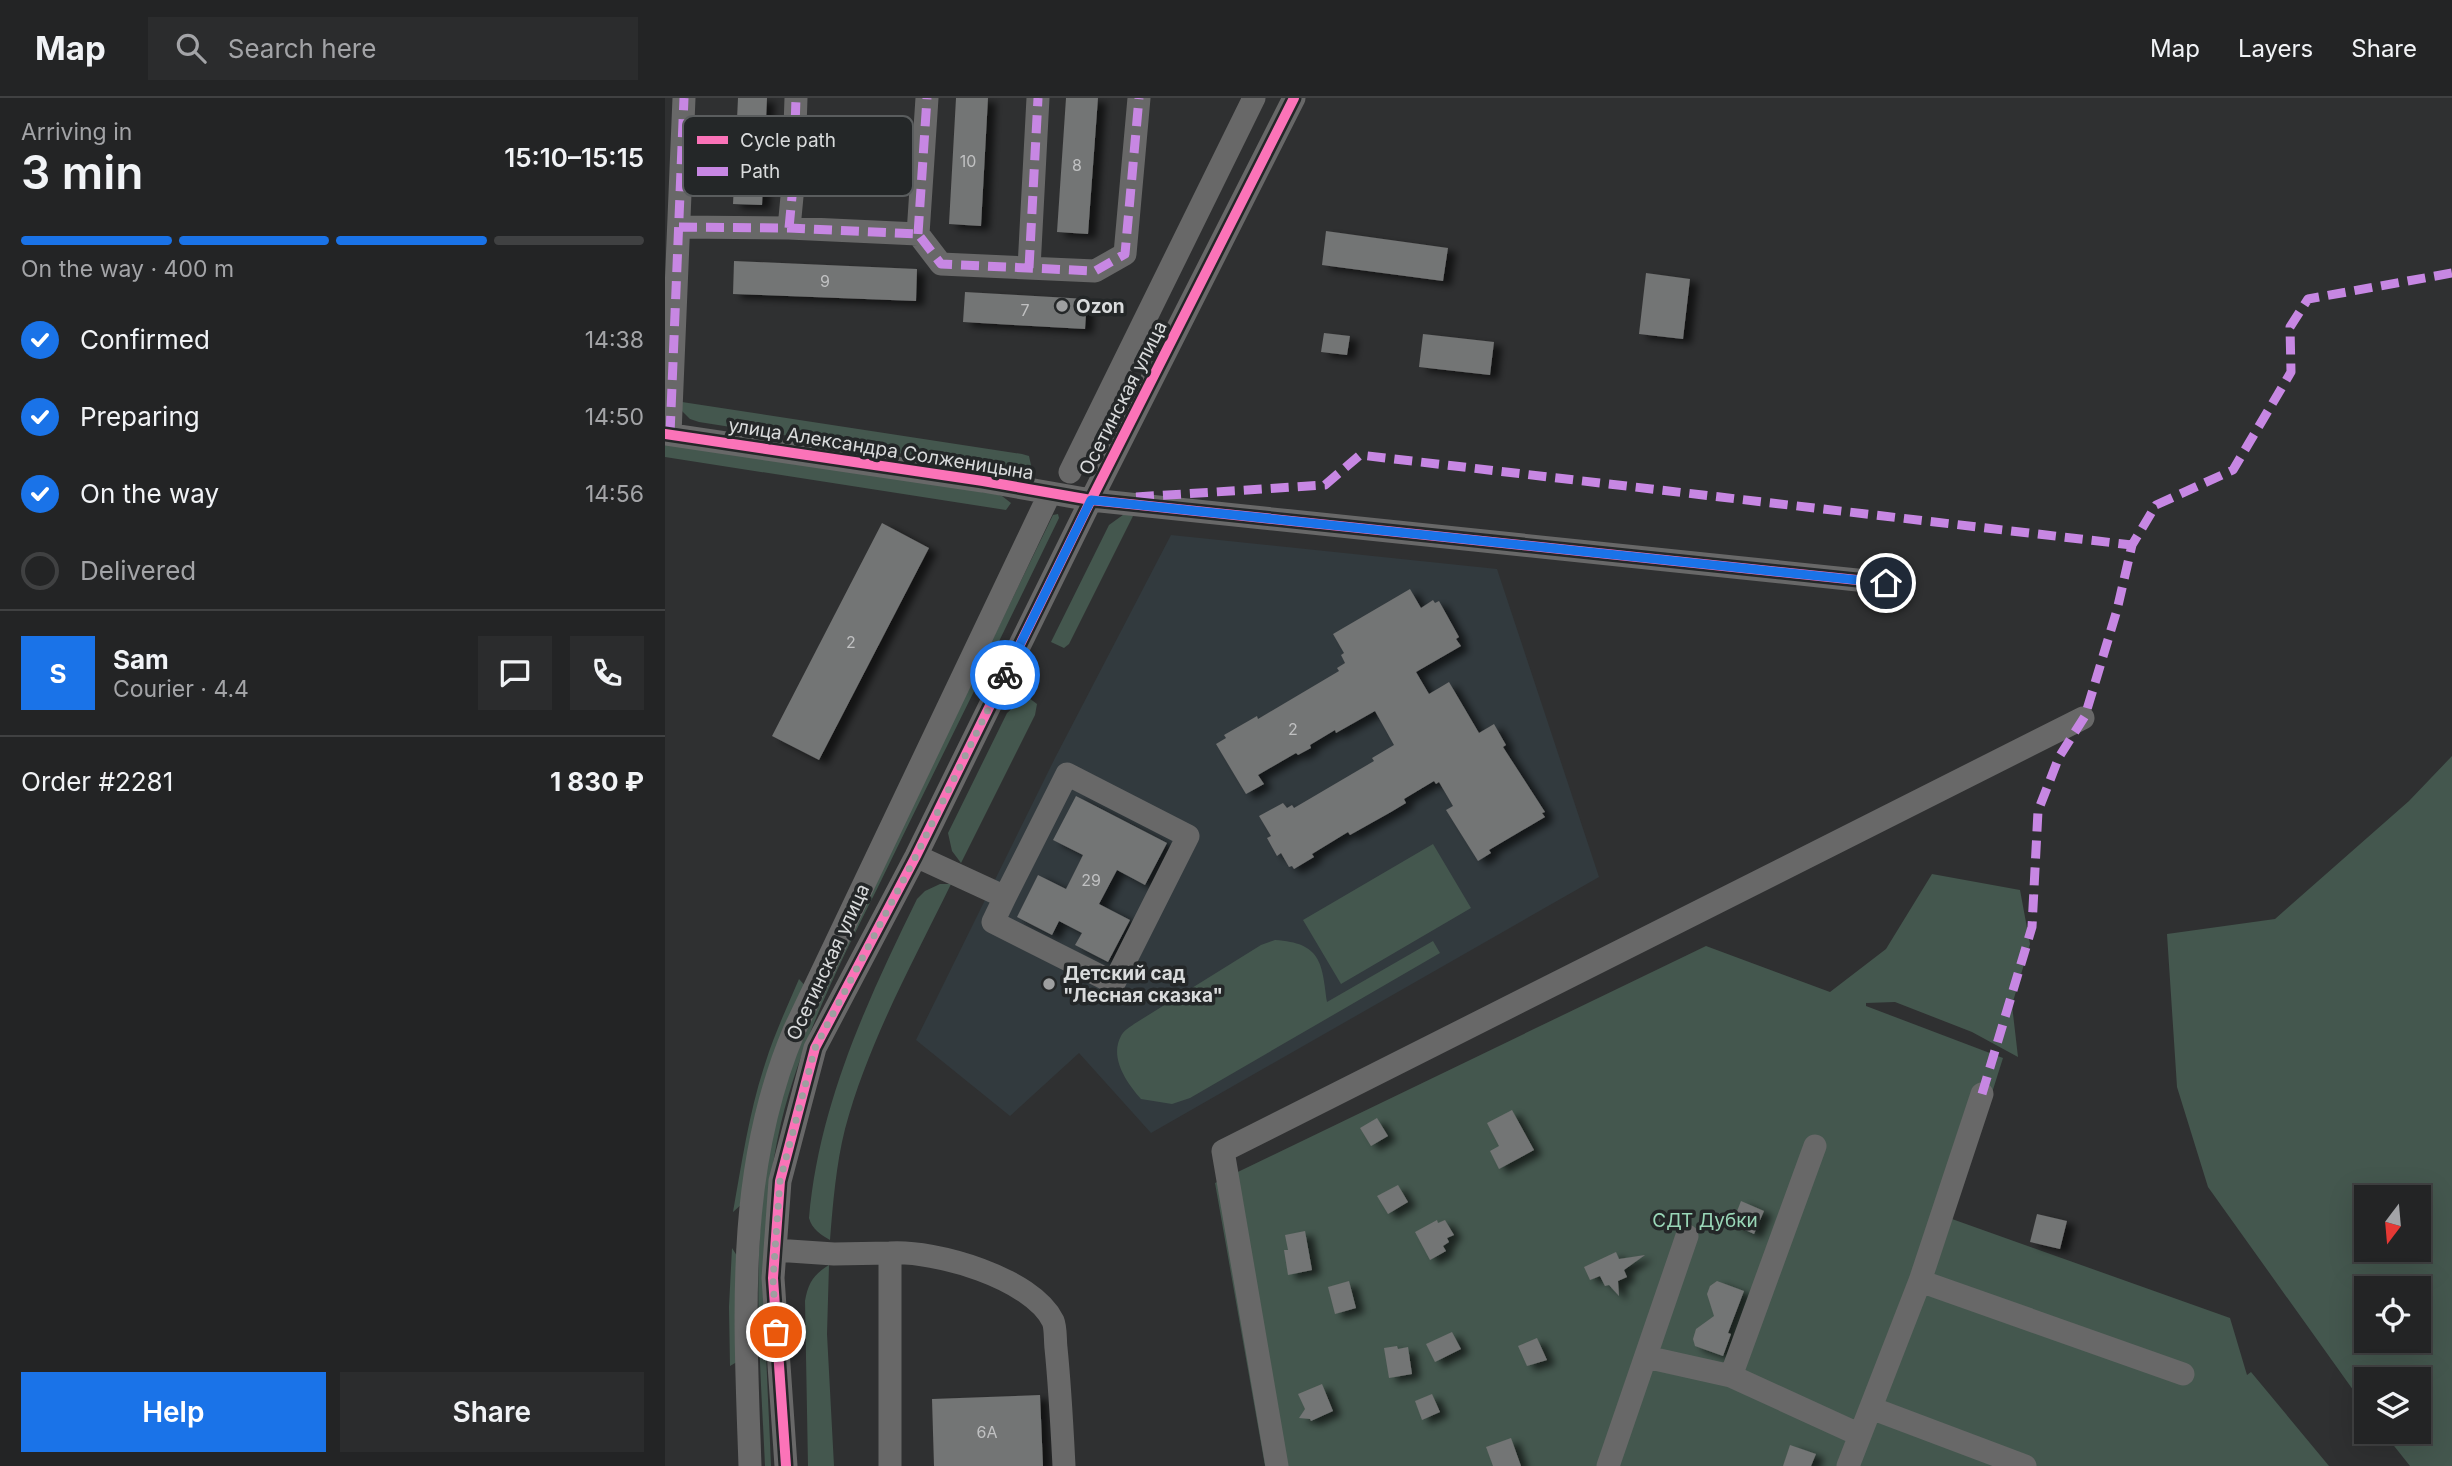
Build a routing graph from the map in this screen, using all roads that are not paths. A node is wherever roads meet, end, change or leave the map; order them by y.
1 (684, 98) edge
2 (796, 98) edge
3 (927, 98) edge
4 (1038, 98) edge
5 (1139, 98) edge
6 (1254, 98) edge
7 (1294, 98) edge
8 (683, 116) edge
9 (795, 116) edge
10 (683, 124) edge
11 (792, 196) edge
12 (679, 227) junction
13 (789, 228) junction
14 (918, 234) junction
15 (1029, 268) junction
16 (1145, 318) junction
17 (1160, 365) junction
18 (667, 434) edge
19 (1070, 472) dead end
20 (1050, 493) junction
21 (1091, 500) junction
22 (1886, 583) dead end
23 (2083, 718) dead end
24 (916, 856) junction
25 (1005, 897) junction
26 (1982, 1094) dead end
27 (1815, 1146) dead end
28 (1687, 1236) dead end
29 (775, 1250) junction
30 (890, 1253) junction
31 (1920, 1281) junction
32 (1646, 1357) junction
33 (2183, 1374) dead end
34 (1731, 1376) junction
35 (1871, 1408) junction
36 (1860, 1435) junction
37 (2017, 1465) edge
38 (750, 1466) edge
39 (786, 1466) edge
40 (890, 1466) edge
41 (1064, 1466) edge
42 (1277, 1466) edge
43 (1608, 1466) edge
44 (1848, 1466) edge

1 - 8 street
2 - 9 street
3 - 14 street
4 - 15 street
5 - 15 street
6 - 16 street, Осетинская улица
7 - 17 street, Осетинская улица
10 - 12 street
11 - 13 street
12 - 13 street
12 - 18 street
13 - 14 street
14 - 15 street
16 - 17 street
16 - 19 street, Осетинская улица
17 - 21 street, Осетинская улица
18 - 20 street, улица Александра Солженицына
20 - 21 street, улица Александра Солженицына
20 - 38 street, Осетинская улица
21 - 22 street, улица Александра Солженицына
21 - 24 street, Осетинская улица
23 - 42 street
24 - 25 street
24 - 29 street, Осетинская улица
25 - 25 street
26 - 31 street
27 - 34 street
28 - 32 street
29 - 30 street
29 - 39 street, Осетинская улица
30 - 40 street
30 - 41 street
31 - 33 street
31 - 35 street
32 - 34 street
32 - 43 street
34 - 36 street
35 - 36 street
35 - 37 street
36 - 44 street

